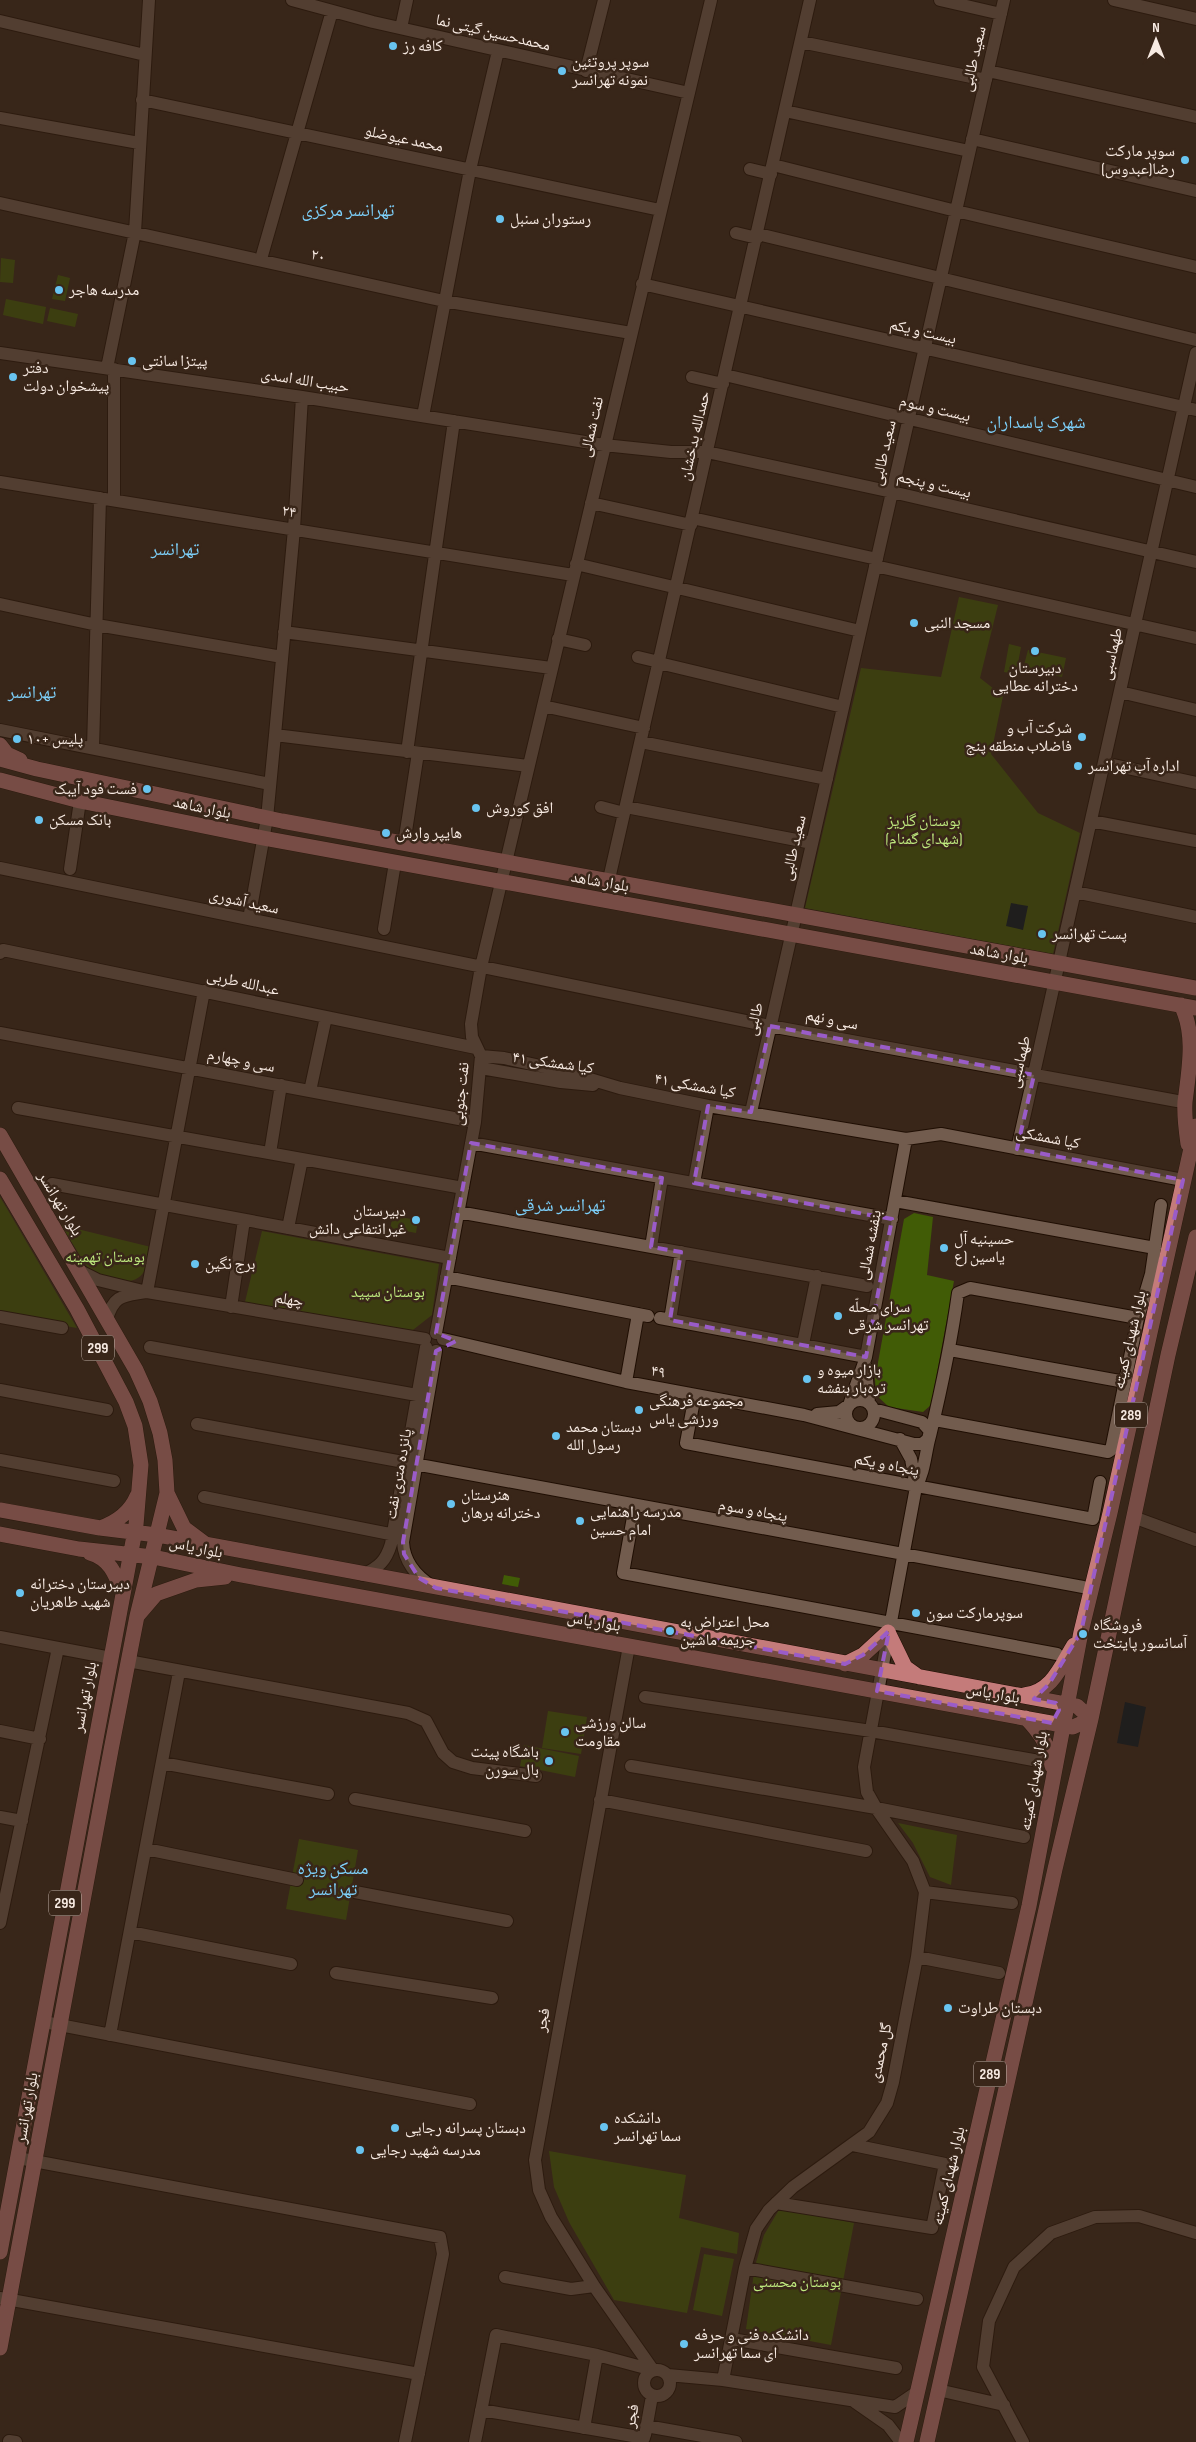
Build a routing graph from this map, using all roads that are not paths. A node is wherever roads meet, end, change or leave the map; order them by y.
1 (149, 0) edge
2 (292, 0) edge
3 (408, 0) edge
4 (604, 0) edge
5 (711, 0) edge
6 (810, 0) edge
7 (940, 0) edge
8 (1004, 0) edge
9 (1114, 0) edge
10 (958, 2) edge
11 (332, 11) junction
12 (1001, 14) junction
13 (1196, 19) edge
14 (0, 20) edge
15 (401, 28) junction
16 (801, 42) junction
17 (498, 51) junction
18 (145, 54) junction
19 (586, 70) junction
20 (987, 76) junction
21 (688, 93) junction
22 (142, 100) junction
23 (785, 111) junction
24 (1196, 117) edge
25 (0, 118) edge
26 (296, 133) junction
27 (139, 143) junction
28 (971, 145) junction
29 (750, 169) dead end
30 (772, 169) junction
31 (470, 170) junction
32 (1196, 191) edge
33 (0, 203) edge
34 (660, 210) junction
35 (956, 211) junction
36 (135, 232) junction
37 (736, 234) dead end
38 (757, 236) junction
39 (261, 259) junction
40 (1196, 266) edge
41 (940, 280) junction
42 (642, 284) junction
43 (444, 301) junction
44 (741, 308) junction
45 (630, 333) junction
46 (1196, 340) edge
47 (924, 349) junction
48 (0, 353) edge
49 (1196, 353) edge
50 (110, 368) junction
51 (692, 376) dead end
52 (724, 380) junction
53 (302, 396) junction
54 (1190, 408) edge
55 (423, 416) junction
56 (908, 420) junction
57 (454, 421) junction
58 (604, 445) junction
59 (708, 452) junction
60 (1168, 480) junction
61 (0, 482) edge
62 (1196, 487) edge
63 (892, 492) junction
64 (100, 498) junction
65 (114, 500) junction
66 (591, 503) junction
67 (691, 522) junction
68 (294, 529) junction
69 (436, 552) junction
70 (1151, 553) junction
71 (876, 562) junction
72 (1196, 562) edge
73 (575, 569) junction
74 (676, 588) junction
75 (0, 604) edge
76 (1135, 624) junction
77 (97, 625) junction
78 (284, 632) junction
79 (860, 632) junction
80 (1196, 638) edge
81 (558, 639) junction
82 (585, 645) dead end
83 (422, 650) junction
84 (282, 657) junction
85 (638, 657) dead end
86 (659, 663) junction
87 (552, 668) junction
88 (1120, 692) junction
89 (542, 706) junction
90 (843, 707) junction
91 (1196, 710) edge
92 (644, 728) junction
93 (0, 730) edge
94 (275, 735) junction
95 (641, 742) junction
96 (0, 745) edge
97 (94, 748) junction
98 (413, 753) junction
99 (0, 759) edge
100 (1104, 763) junction
101 (528, 766) junction
102 (37, 769) junction
103 (827, 779) junction
104 (0, 780) edge
105 (1196, 783) edge
106 (16, 784) junction
107 (270, 784) junction
108 (0, 791) edge
109 (80, 801) junction
110 (601, 807) dead end
111 (625, 810) junction
112 (267, 818) junction
113 (1091, 821) junction
114 (264, 838) junction
115 (1196, 841) edge
116 (812, 843) junction
117 (404, 844) junction
118 (395, 862) junction
119 (506, 862) junction
120 (0, 868) edge
121 (70, 870) dead end
122 (609, 880) junction
123 (501, 882) junction
124 (1075, 892) junction
125 (796, 914) junction
126 (1196, 916) edge
127 (249, 919) junction
128 (384, 929) dead end
129 (791, 934) junction
130 (2, 952) edge
131 (1059, 963) junction
132 (481, 968) junction
133 (1055, 982) junction
134 (1195, 987) edge
135 (204, 991) junction
136 (1181, 1005) junction
137 (1196, 1008) edge
138 (326, 1017) junction
139 (770, 1026) junction
140 (0, 1033) edge
141 (479, 1057) junction
142 (190, 1068) junction
143 (1034, 1075) junction
144 (281, 1085) junction
145 (620, 1088) joint
146 (310, 1091) junction
147 (1177, 1101) dead end
148 (708, 1106) junction
149 (18, 1108) dead end
150 (751, 1112) junction
151 (475, 1122) junction
152 (1196, 1126) edge
153 (0, 1135) edge
154 (177, 1137) junction
155 (906, 1139) junction
156 (471, 1143) junction
157 (1017, 1149) junction
158 (270, 1153) junction
159 (1189, 1153) junction
160 (302, 1159) junction
161 (662, 1178) junction
162 (0, 1179) edge
163 (1183, 1180) junction
164 (694, 1183) junction
165 (52, 1184) dead end
166 (463, 1188) junction
167 (895, 1201) junction
168 (164, 1205) junction
169 (1161, 1206) dead end
170 (458, 1212) junction
171 (892, 1219) junction
172 (244, 1220) junction
173 (288, 1228) junction
174 (1196, 1237) edge
175 (650, 1247) junction
176 (1154, 1248) junction
177 (681, 1252) junction
178 (450, 1258) junction
179 (80, 1271) junction
180 (817, 1276) junction
181 (446, 1278) junction
182 (867, 1286) dead end
183 (147, 1292) junction
184 (231, 1307) junction
185 (0, 1317) edge
186 (654, 1317) junction
187 (1138, 1318) junction
188 (107, 1319) junction
189 (62, 1328) dead end
190 (435, 1343) junction
191 (802, 1344) junction
192 (150, 1347) dead end
193 (950, 1350) junction
194 (866, 1356) junction
195 (626, 1382) junction
196 (1125, 1382) junction
197 (0, 1390) edge
198 (695, 1395) junction
199 (423, 1396) junction
200 (849, 1405) junction
201 (871, 1406) junction
202 (107, 1410) dead end
203 (804, 1415) junction
204 (935, 1420) junction
205 (197, 1424) dead end
206 (857, 1428) junction
207 (930, 1435) junction
208 (900, 1438) junction
209 (0, 1460) edge
210 (411, 1464) junction
211 (114, 1481) dead end
212 (1100, 1482) dead end
213 (916, 1487) junction
214 (166, 1488) junction
215 (140, 1490) junction
216 (204, 1497) dead end
217 (635, 1506) junction
218 (0, 1510) edge
219 (1133, 1517) junction
220 (100, 1528) junction
221 (0, 1534) edge
222 (134, 1534) junction
223 (157, 1536) junction
224 (398, 1536) junction
225 (1196, 1540) edge
226 (209, 1546) junction
227 (79, 1549) junction
228 (130, 1554) junction
229 (903, 1555) junction
230 (153, 1557) junction
231 (241, 1575) junction
232 (363, 1575) junction
233 (1083, 1587) dead end
234 (436, 1588) junction
235 (123, 1594) junction
236 (137, 1616) junction
237 (634, 1625) junction
238 (889, 1627) junction
239 (1081, 1632) junction
240 (0, 1637) edge
241 (629, 1646) junction
242 (58, 1648) junction
243 (1057, 1654) dead end
244 (111, 1658) junction
245 (128, 1661) junction
246 (845, 1664) junction
247 (881, 1671) junction
248 (180, 1672) junction
249 (920, 1678) junction
250 (877, 1691) junction
251 (1015, 1695) junction
252 (645, 1697) dead end
253 (1061, 1704) junction
254 (1026, 1718) junction
255 (1091, 1719) junction
256 (1057, 1724) junction
257 (0, 1731) edge
258 (871, 1731) junction
259 (40, 1739) junction
260 (1039, 1760) dead end
261 (162, 1763) junction
262 (631, 1766) dead end
263 (1053, 1775) junction
264 (536, 1776) dead end
265 (328, 1794) dead end
266 (355, 1799) dead end
267 (600, 1800) junction
268 (876, 1808) junction
269 (0, 1817) edge
270 (22, 1821) junction
271 (525, 1831) dead end
272 (1024, 1837) dead end
273 (146, 1848) junction
274 (866, 1851) dead end
275 (298, 1880) dead end
276 (355, 1892) dead end
277 (925, 1892) junction
278 (1012, 1903) dead end
279 (507, 1921) dead end
280 (0, 1923) edge
281 (130, 1932) junction
282 (917, 1957) junction
283 (291, 1964) dead end
284 (336, 1973) dead end
285 (999, 1973) dead end
286 (492, 1998) dead end
287 (44, 2022) junction
288 (60, 2025) junction
289 (110, 2036) junction
290 (470, 2104) dead end
291 (853, 2145) junction
292 (18, 2158) junction
293 (35, 2162) junction
294 (776, 2203) junction
295 (1196, 2232) edge
296 (0, 2252) edge
297 (745, 2268) junction
298 (505, 2277) dead end
299 (594, 2286) junction
300 (4, 2299) edge
301 (917, 2299) dead end
302 (732, 2339) junction
303 (0, 2348) edge
304 (597, 2355) junction
305 (896, 2368) dead end
306 (653, 2370) junction
307 (419, 2374) junction
308 (668, 2375) junction
309 (723, 2380) junction
310 (938, 2390) junction
311 (917, 2392) junction
312 (652, 2396) junction
313 (853, 2401) junction
314 (1004, 2405) junction
315 (481, 2410) junction
316 (584, 2428) junction
317 (645, 2436) edge
318 (405, 2442) edge
319 (475, 2442) edge
320 (736, 2442) edge
321 (900, 2442) edge
322 (906, 2442) edge
323 (927, 2442) edge
324 (1023, 2442) edge

1 - 18 street
2 - 11 street, محمدحسین گیتی نما
3 - 15 street
4 - 19 street
5 - 21 street, نفت شمالی
6 - 16 street, حمدالله بدخشان
7 - 10 street
8 - 12 street, سعید طالبی
9 - 13 street
10 - 12 street
11 - 15 street, محمدحسین گیتی نما
11 - 26 street
12 - 20 street, سعید طالبی
14 - 18 street
15 - 17 street, محمدحسین گیتی نما
16 - 20 street
16 - 23 street, حمدالله بدخشان
17 - 19 street, محمدحسین گیتی نما
17 - 31 street
18 - 22 street
19 - 21 street, محمدحسین گیتی نما
20 - 24 street
20 - 28 street, سعید طالبی
21 - 34 street, نفت شمالی
22 - 26 street, محمد عیوضلو
22 - 27 street
23 - 28 street
23 - 30 street, حمدالله بدخشان
25 - 27 street
26 - 31 street, محمد عیوضلو
26 - 39 street
27 - 36 street
28 - 32 street
28 - 35 street, سعید طالبی
29 - 30 street
30 - 35 street
30 - 38 street, حمدالله بدخشان
31 - 34 street, محمد عیوضلو
31 - 43 street
33 - 36 street, ۲۰
34 - 42 street, نفت شمالی
35 - 40 street
35 - 41 street, سعید طالبی
36 - 39 street, ۲۰
36 - 50 street
37 - 38 street
38 - 41 street
38 - 44 street, حمدالله بدخشان
39 - 43 street, ۲۰
41 - 46 street
41 - 47 street, سعید طالبی
42 - 44 street, بیست و یکم
42 - 45 street, نفت شمالی
43 - 45 street, ۲۰
43 - 55 street
44 - 47 street, بیست و یکم
44 - 52 street, حمدالله بدخشان
45 - 58 street, نفت شمالی
47 - 54 street, بیست و یکم
47 - 56 street, سعید طالبی
48 - 50 street, حبیب الله اسدی
49 - 54 street, طهماسبی
50 - 53 street, حبیب الله اسدی
50 - 65 street
51 - 52 street, بیست و سوم
52 - 56 street, بیست و سوم
52 - 59 street, حمدالله بدخشان
53 - 55 street, حبیب الله اسدی
53 - 68 street
54 - 60 street, طهماسبی
55 - 57 street, حبیب الله اسدی
56 - 60 street, بیست و سوم
56 - 63 street, سعید طالبی
57 - 58 street, حبیب الله اسدی
57 - 69 street
58 - 59 street, بیست و پنجم
58 - 66 street, نفت شمالی
59 - 63 street, بیست و پنجم
59 - 67 street, حمدالله بدخشان
60 - 62 street, بیست و سوم
60 - 70 street, طهماسبی
61 - 64 street, ۲۴
63 - 70 street, بیست و پنجم
63 - 71 street, سعید طالبی
64 - 65 street, ۲۴
64 - 77 street
65 - 68 street, ۲۴
66 - 67 street
66 - 73 street, نفت شمالی
67 - 71 street
67 - 74 street, حمدالله بدخشان
68 - 69 street, ۲۴
68 - 78 street
69 - 73 street, ۲۴
69 - 83 street
70 - 72 street, بیست و پنجم
70 - 76 street, طهماسبی
71 - 76 street
71 - 79 street, سعید طالبی
73 - 74 street, ۲۴
73 - 81 street, نفت شمالی
74 - 79 street, ۲۴
74 - 86 street, حمدالله بدخشان
75 - 77 street
76 - 80 street
76 - 88 street, طهماسبی
77 - 84 street
77 - 97 street
78 - 83 street
78 - 84 street
79 - 90 street, سعید طالبی
81 - 82 street
81 - 87 street, نفت شمالی
83 - 87 street
83 - 98 street
84 - 94 street
85 - 86 street
86 - 90 street
86 - 92 street, حمدالله بدخشان
87 - 89 street, نفت شمالی
88 - 91 street
88 - 100 street, طهماسبی
89 - 92 street
89 - 101 street, نفت شمالی
90 - 103 street, سعید طالبی
92 - 95 street, حمدالله بدخشان
93 - 97 street
94 - 98 street
94 - 107 street
95 - 103 street
95 - 111 street, حمدالله بدخشان
96 - 102 main road
97 - 107 street
98 - 101 street
98 - 117 street
99 - 102 main road, بلوار شاهد
100 - 105 street
100 - 113 street, طهماسبی
101 - 119 street, نفت شمالی
102 - 112 main road, بلوار شاهد
103 - 116 street, سعید طالبی
104 - 106 main road, بلوار شاهد
106 - 108 main road
106 - 109 main road, بلوار شاهد
107 - 112 street
109 - 114 main road, بلوار شاهد
109 - 121 street
110 - 111 street
111 - 116 street
111 - 122 street, حمدالله بدخشان
112 - 114 street
112 - 117 main road, بلوار شاهد
113 - 115 street
113 - 124 street, طهماسبی
114 - 118 main road, بلوار شاهد
114 - 127 street
116 - 125 street, سعید طالبی
117 - 119 main road, بلوار شاهد
118 - 123 main road, بلوار شاهد
118 - 128 street
119 - 122 main road, بلوار شاهد
119 - 123 street, نفت جنوبی
120 - 127 street, سعید آشوری
122 - 125 main road, بلوار شاهد
123 - 129 main road, بلوار شاهد
123 - 132 street, نفت جنوبی
124 - 126 street
124 - 131 street, طهماسبی
125 - 129 street, سعید طالبی
125 - 131 main road, بلوار شاهد
127 - 132 street, سعید آشوری
129 - 133 main road, بلوار شاهد
129 - 139 street, طالبی
130 - 135 street, عبدالله طربی
131 - 133 street, طهماسبی
131 - 134 main road, بلوار شاهد
132 - 139 street, سی و نهم
132 - 141 street, نفت جنوبی
133 - 136 main road, بلوار شاهد
133 - 143 street, طهماسبی
135 - 138 street, عبدالله طربی
135 - 142 street
136 - 137 main road, بلوار شاهد
136 - 159 main road
138 - 141 street, عبدالله طربی
138 - 146 street
139 - 143 street, سی و نهم
139 - 150 street, طالبی
140 - 142 street, سی و چهارم
141 - 145 street, کیا شمشکی ۴۱
141 - 151 street, نفت جنوبی
142 - 144 street, سی و چهارم
142 - 154 street
143 - 147 street, سی و نهم
143 - 157 street, طهماسبی
144 - 146 street, سی و چهارم
144 - 158 street
145 - 148 street, ۴۱ کیا شمشکی
146 - 151 street, سی و چهارم
148 - 150 street, ۴۱ کیا شمشکی
148 - 164 street
149 - 154 street
150 - 155 street, ۴۱ کیا شمشکی
151 - 156 street, نفت جنوبی
152 - 159 main road, بلوار شهدای کمیته / 289
153 - 179 main road, بلوار تهرانسر / 299
154 - 158 street
154 - 168 street
155 - 157 street, کیا شمشکی
155 - 167 street, بنفشه شمالی
156 - 161 street
156 - 166 street, نفت جنوبی
157 - 163 street, کیا شمشکی
158 - 160 street
159 - 163 main road, بلوار شهدای کمیته / 289
160 - 166 street
160 - 173 street
161 - 164 street
161 - 175 street
162 - 215 main road, بلوار تهرانسر / 299
163 - 239 main road, بلوار شهدای کمیته / 289
164 - 171 street
165 - 168 street
166 - 170 street, نفت جنوبی
167 - 171 street, بنفشه شمالی
167 - 176 street
168 - 172 street
168 - 183 street
169 - 176 street
170 - 175 street
170 - 178 street, نفت جنوبی
171 - 194 street, بنفشه شمالی
172 - 173 street
172 - 184 street
173 - 178 street
174 - 219 main road, 289
175 - 177 street
176 - 187 street
177 - 180 street
177 - 186 street
178 - 181 street, نفت جنوبی
179 - 183 street, چهلم
179 - 188 main road, بلوار تهرانسر / 299
180 - 182 street
180 - 191 street
181 - 186 street
181 - 190 street, نفت جنوبی
183 - 184 street, چهلم
183 - 188 street
184 - 190 street, چهلم
185 - 189 street
186 - 191 street
186 - 195 street
187 - 193 street
187 - 196 street
188 - 214 main road, بلوار تهرانسر / 299
190 - 195 street, ۴۹
190 - 199 street, پانزده متری نفت
191 - 194 street
192 - 199 street
193 - 196 street
193 - 204 street
194 - 200 street, بنفشه شمالی
194 - 201 street, بنفشه شمالی
195 - 198 street, ۴۹
196 - 204 street
197 - 202 street
198 - 203 street, ۴۹
198 - 213 street, پنجاه و یکم
199 - 210 street, پانزده متری نفت
200 - 201 street
200 - 203 street
200 - 206 street
201 - 206 street
201 - 207 street
203 - 206 street
204 - 207 street
205 - 210 street, پنجاه و سوم
206 - 208 street
207 - 208 street
207 - 213 street
208 - 213 street
209 - 211 street
210 - 217 street, پنجاه و سوم
210 - 224 street, پانزده متری نفت
212 - 213 street, پنجاه و یکم
213 - 229 street, گل محمدی
214 - 215 main road
214 - 223 main road, بلوار تهرانسر / 299
214 - 226 main road
215 - 220 main road
215 - 222 main road, بلوار تهرانسر / 299
216 - 224 street
217 - 229 street, پنجاه و سوم
217 - 238 street
218 - 220 main road
219 - 225 street
219 - 255 main road, 289
220 - 222 main road
221 - 227 main road, بلوار یاس
222 - 223 main road, بلوار یاس
222 - 228 main road, بلوار تهرانسر / 299
223 - 226 main road, بلوار یاس
223 - 230 main road, بلوار تهرانسر / 299
224 - 232 street, پانزده متری نفت
224 - 234 street, پانزده متری نفت
226 - 232 main road, بلوار یاس
227 - 228 main road, بلوار یاس
227 - 235 main road
228 - 230 main road, بلوار یاس
228 - 235 main road, بلوار تهرانسر / 299
229 - 233 street, پنجاه و سوم
229 - 238 street, گل محمدی
230 - 231 main road, بلوار یاس
230 - 236 main road, بلوار تهرانسر / 299
231 - 236 main road
231 - 241 main road, بلوار یاس
232 - 234 main road, بلوار یاس
234 - 237 main road, بلوار یاس
235 - 244 main road, بلوار تهرانسر / 299
236 - 245 main road, بلوار تهرانسر / 299
237 - 241 main road
237 - 246 main road, بلوار یاس
238 - 243 street
238 - 246 main road
238 - 247 street, گل محمدی
238 - 249 main road
239 - 251 main road
239 - 253 main road, بلوار شهدای کمیته / 289
240 - 242 street
241 - 250 main road, بلوار یاس
241 - 267 street, فجر
242 - 244 street
242 - 259 street
244 - 287 main road, بلوار تهرانسر / 299
245 - 248 street
245 - 288 main road, بلوار تهرانسر / 299
246 - 247 main road, بلوار یاس
247 - 249 main road, بلوار یاس
247 - 250 street, گل محمدی
248 - 261 street
248 - 264 street
249 - 251 main road, بلوار یاس
250 - 254 main road, بلوار یاس
250 - 258 street, گل محمدی
251 - 253 main road, بلوار یاس
252 - 258 street
253 - 255 main road, بلوار یاس
253 - 256 main road, بلوار شهدای کمیته
254 - 256 main road, بلوار یاس
254 - 263 main road
255 - 256 main road, بلوار یاس
255 - 310 main road, 289
256 - 263 main road, بلوار شهدای کمیته / 289
257 - 259 street
258 - 260 street
258 - 268 street, گل محمدی
259 - 270 street
261 - 265 street
261 - 273 street
262 - 268 street
263 - 311 main road, بلوار شهدای کمیته / 289
266 - 271 street
267 - 274 street
267 - 299 street, فجر
268 - 272 street
268 - 277 street, گل محمدی
269 - 270 street
270 - 280 street
273 - 275 street
273 - 281 street
276 - 279 street
277 - 278 street
277 - 282 street, گل محمدی
281 - 283 street
281 - 289 street
282 - 285 street
282 - 291 street, گل محمدی
284 - 286 street
287 - 288 street
287 - 292 main road, بلوار تهرانسر / 299
288 - 289 street
288 - 293 main road, بلوار تهرانسر / 299
289 - 290 street
291 - 294 street, گل محمدی
291 - 294 street
292 - 293 street
292 - 296 main road, بلوار تهرانسر / 299
293 - 300 main road, بلوار تهرانسر / 299
293 - 307 street
294 - 297 street, گل محمدی
295 - 314 street
297 - 301 street
297 - 302 street, گل محمدی
298 - 299 street
299 - 306 street, فجر
300 - 303 main road, بلوار تهرانسر / 299
300 - 307 street
302 - 305 street
302 - 309 street, گل محمدی
304 - 306 street
304 - 315 street
304 - 316 street
306 - 308 street
306 - 312 street
307 - 318 street
308 - 309 street
308 - 312 street
309 - 313 street
310 - 314 street
310 - 323 main road, 289
311 - 313 street
311 - 322 main road, بلوار شهدای کمیته / 289
312 - 317 street, فجر
313 - 321 street
314 - 324 street
315 - 316 street
315 - 319 street
316 - 317 street
317 - 320 street

